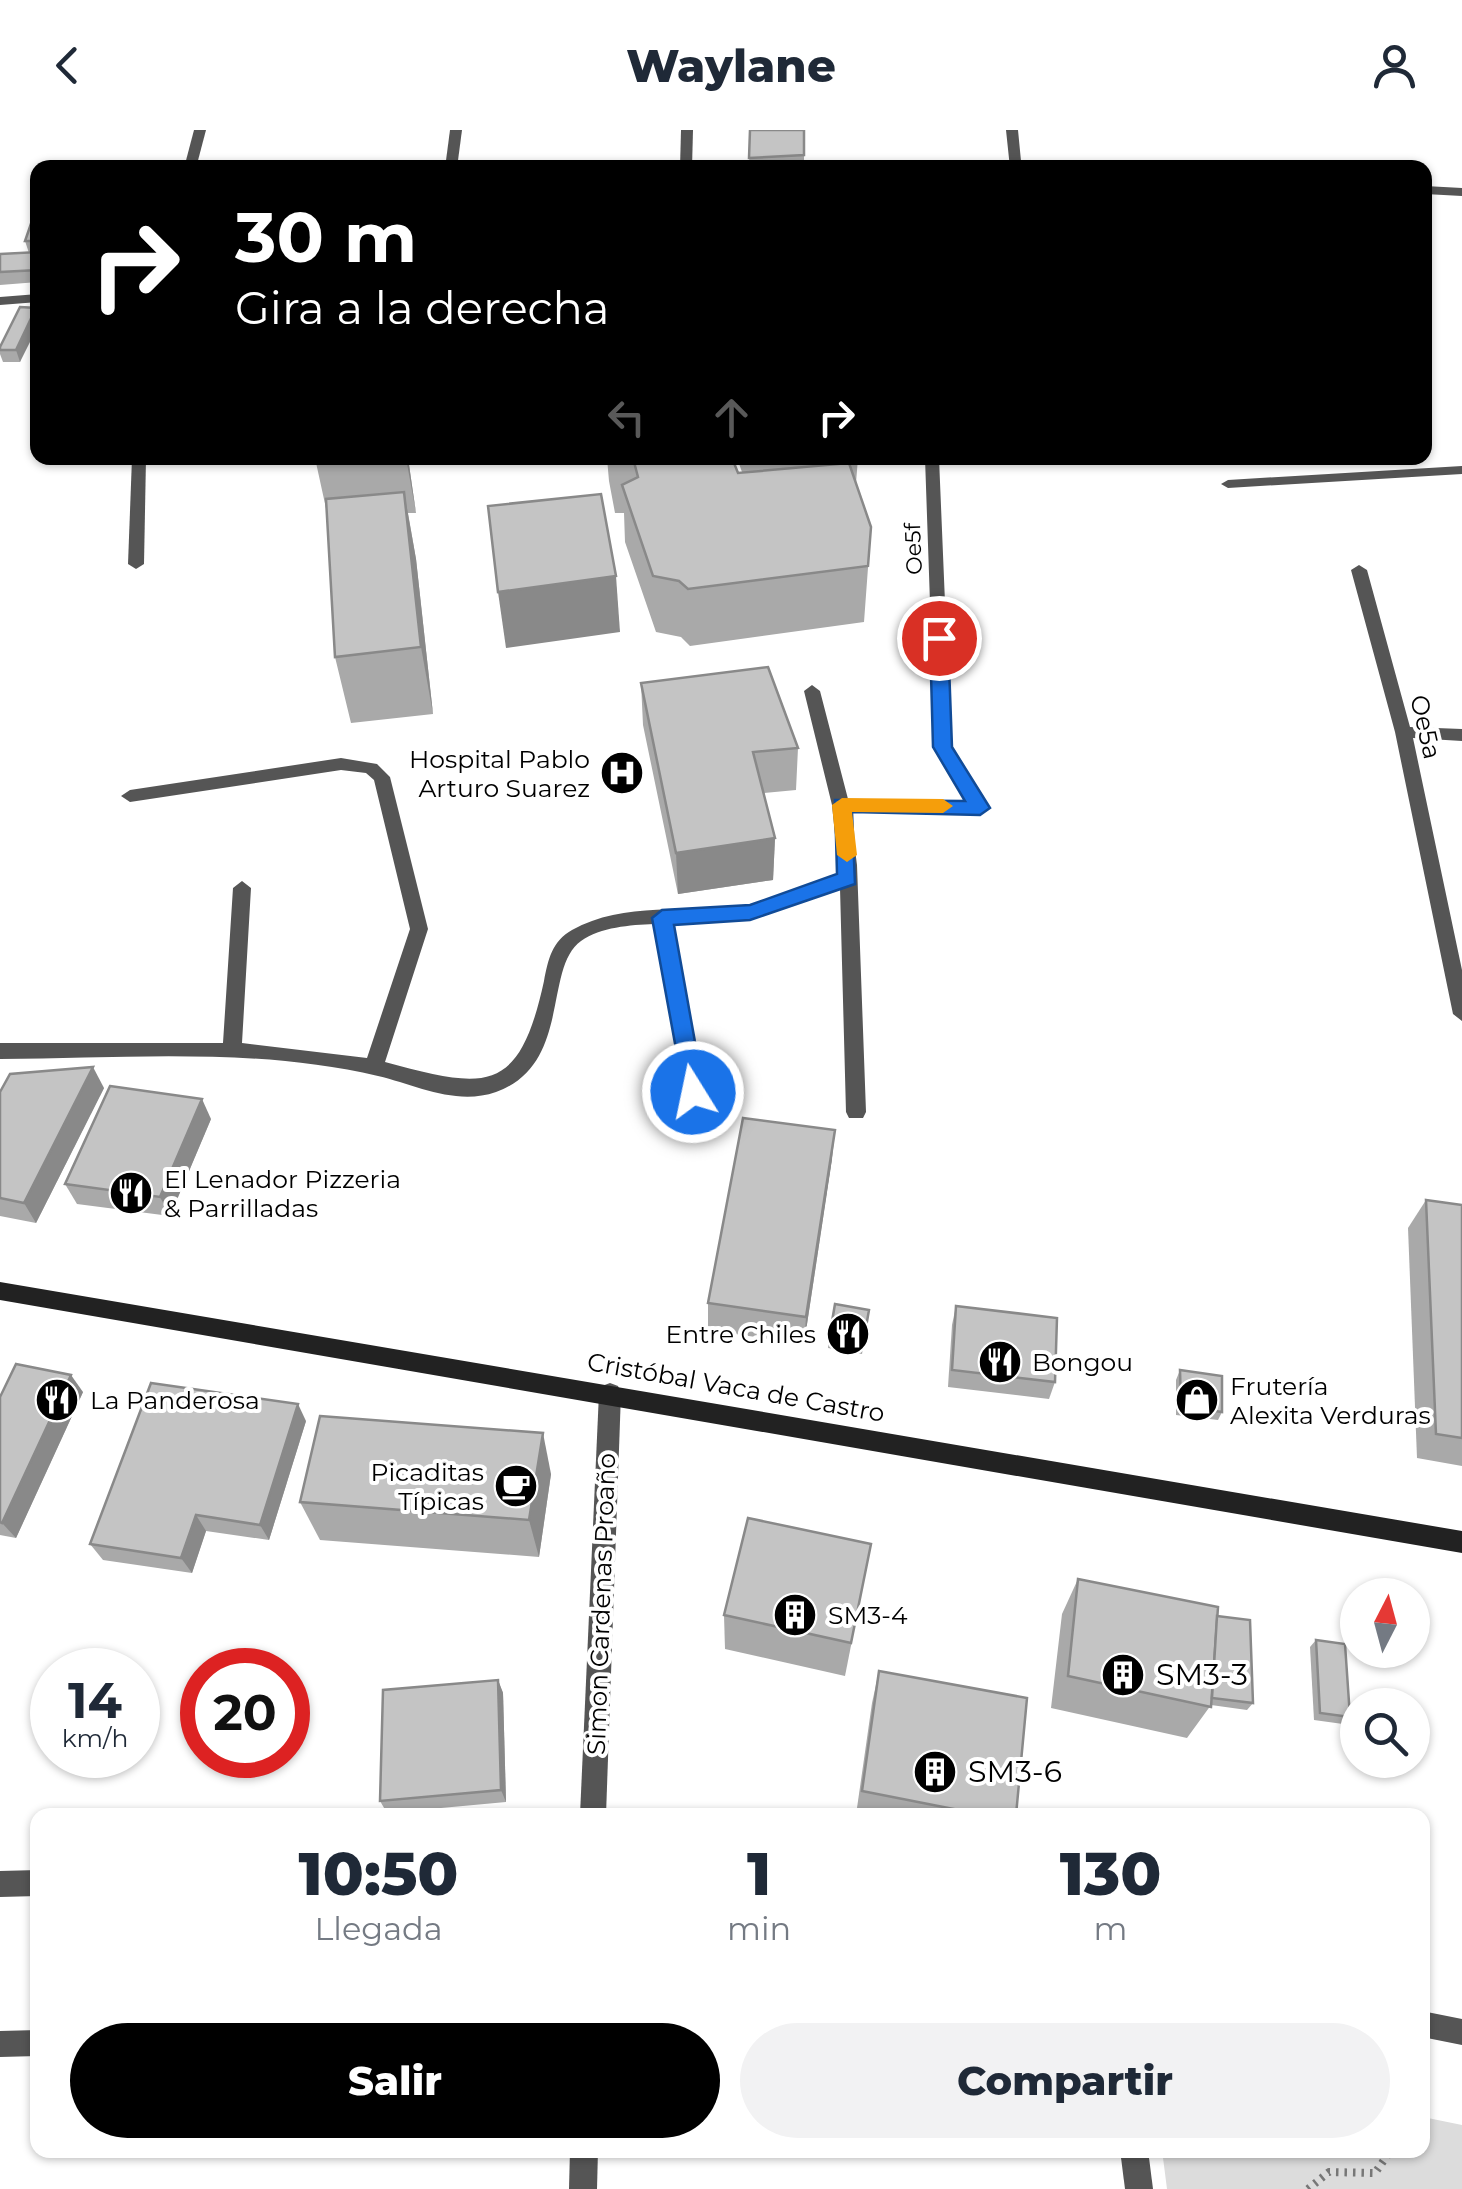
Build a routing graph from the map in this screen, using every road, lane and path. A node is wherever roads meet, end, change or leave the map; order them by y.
1 (200, 130) edge
2 (456, 130) edge
3 (686, 130) edge
4 (1012, 130) edge
5 (192, 160) edge
6 (452, 160) edge
7 (686, 160) edge
8 (1015, 160) edge
9 (1432, 190) edge
10 (1462, 192) edge
11 (30, 299) edge
12 (0, 301) edge
13 (139, 465) edge
14 (932, 465) edge
15 (1462, 470) edge
16 (1228, 484) dead end
17 (136, 564) dead end
18 (1359, 570) dead end
19 (812, 691) dead end
20 (1403, 732) junction
21 (1462, 734) edge
22 (130, 796) dead end
23 (842, 805) junction
24 (848, 878) junction
25 (242, 888) dead end
26 (662, 918) junction
27 (1462, 1014) edge
28 (232, 1048) junction
29 (0, 1051) edge
30 (374, 1067) junction
31 (693, 1092) dead end
32 (856, 1112) dead end
33 (0, 1290) edge
34 (610, 1392) junction
35 (1462, 1542) edge
36 (593, 1808) edge
37 (30, 1883) edge
38 (0, 1884) edge
39 (1430, 2026) edge
40 (1462, 2032) edge
41 (0, 2044) edge
42 (30, 2044) edge
43 (584, 2158) edge
44 (1135, 2158) edge
45 (1385, 2158) edge
46 (583, 2189) edge
47 (1139, 2189) edge
48 (1308, 2189) edge

1 - 5 street
2 - 6 street
3 - 7 street
4 - 8 street
9 - 10 street
11 - 12 street
13 - 17 street
14 - 23 street, Oe5f
15 - 16 street
18 - 20 street, Oe5a
19 - 23 street
20 - 21 street
20 - 27 street, Oe5a
22 - 30 street
23 - 24 street
24 - 26 street
24 - 32 street
25 - 28 street
26 - 30 street
26 - 31 street
28 - 29 street
28 - 30 street
33 - 34 main road, Cristóbal Vaca de Castro
34 - 35 main road, Cristóbal Vaca de Castro
34 - 36 street, Simon Cardenas Proaño
37 - 38 street
39 - 40 street
41 - 42 street
43 - 46 street
44 - 47 street
45 - 48 path

